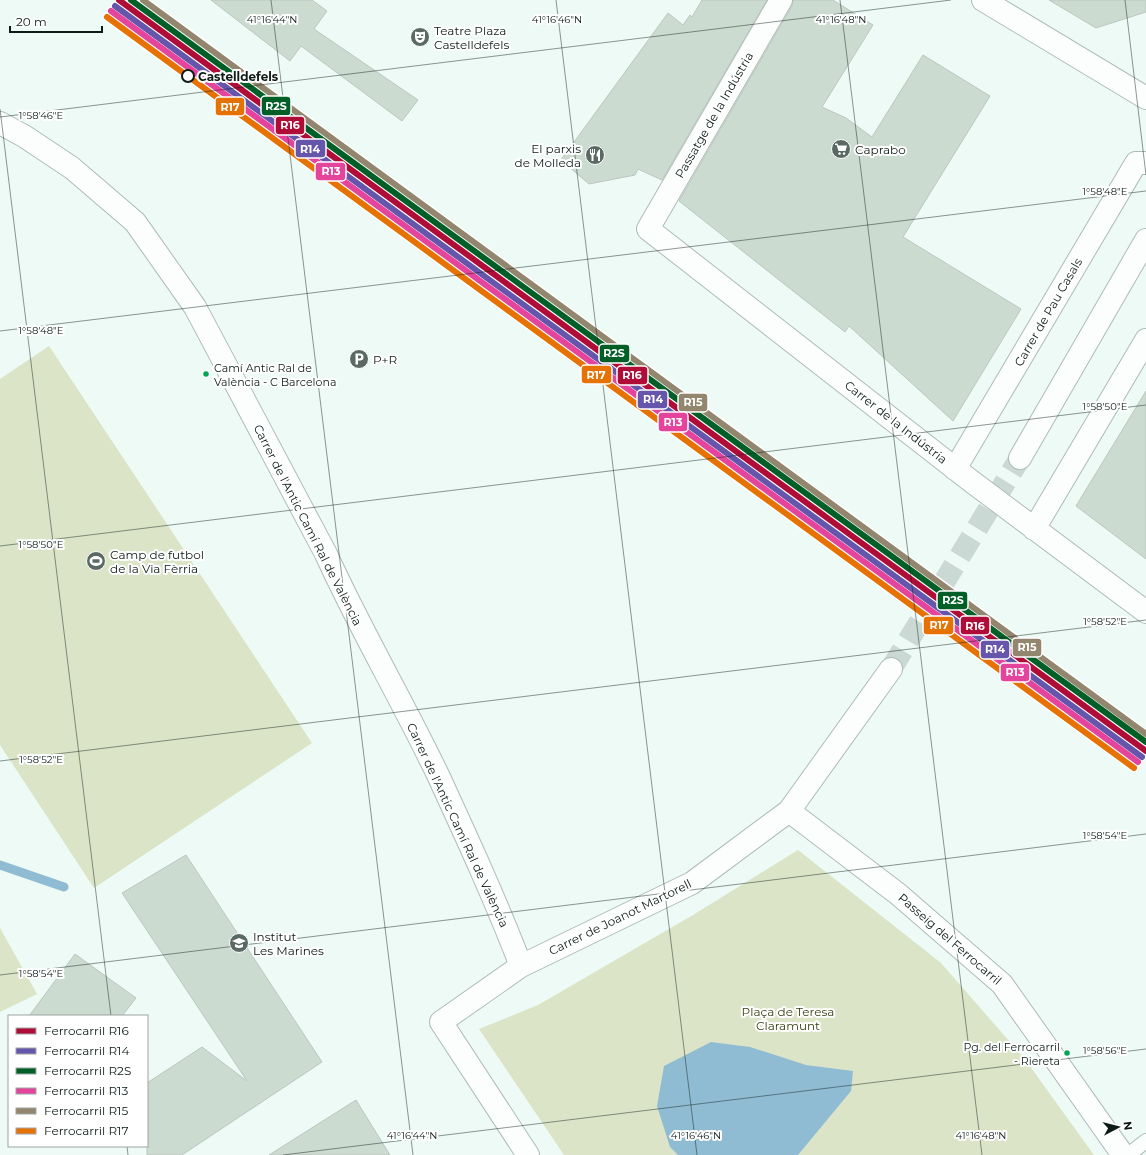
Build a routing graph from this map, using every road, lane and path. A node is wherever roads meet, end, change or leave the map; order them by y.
1 (780, 0) edge
2 (983, 0) edge
3 (1146, 98) edge
4 (0, 123) edge
5 (1146, 163) edge
6 (648, 230) joint
7 (1146, 240) edge
8 (1146, 340) edge
9 (1020, 458) tunnel mouth
10 (955, 469) junction
11 (1034, 529) junction
12 (1146, 612) edge
13 (890, 669) tunnel mouth
14 (789, 811) junction
15 (521, 966) junction
16 (1146, 1141) edge
17 (528, 1155) edge
18 (1123, 1155) edge
19 (1128, 1155) edge

1 - 6 street, Passatge de la Indústria
2 - 3 street
4 - 15 street, Carrer de l'Antic Camí Ral de València
5 - 10 street, Carrer de Pau Casals
6 - 10 street, Carrer de la Indústria
7 - 9 street
8 - 11 street
10 - 11 street, Carrer de la Indústria
11 - 12 street, Carrer de la Indústria
13 - 14 street, Carrer de Joanot Martorell
14 - 15 street, Carrer de Joanot Martorell
14 - 18 street, Passeig del Ferrocarril
15 - 17 street, Carrer de Joanot Martorell
16 - 19 lane

